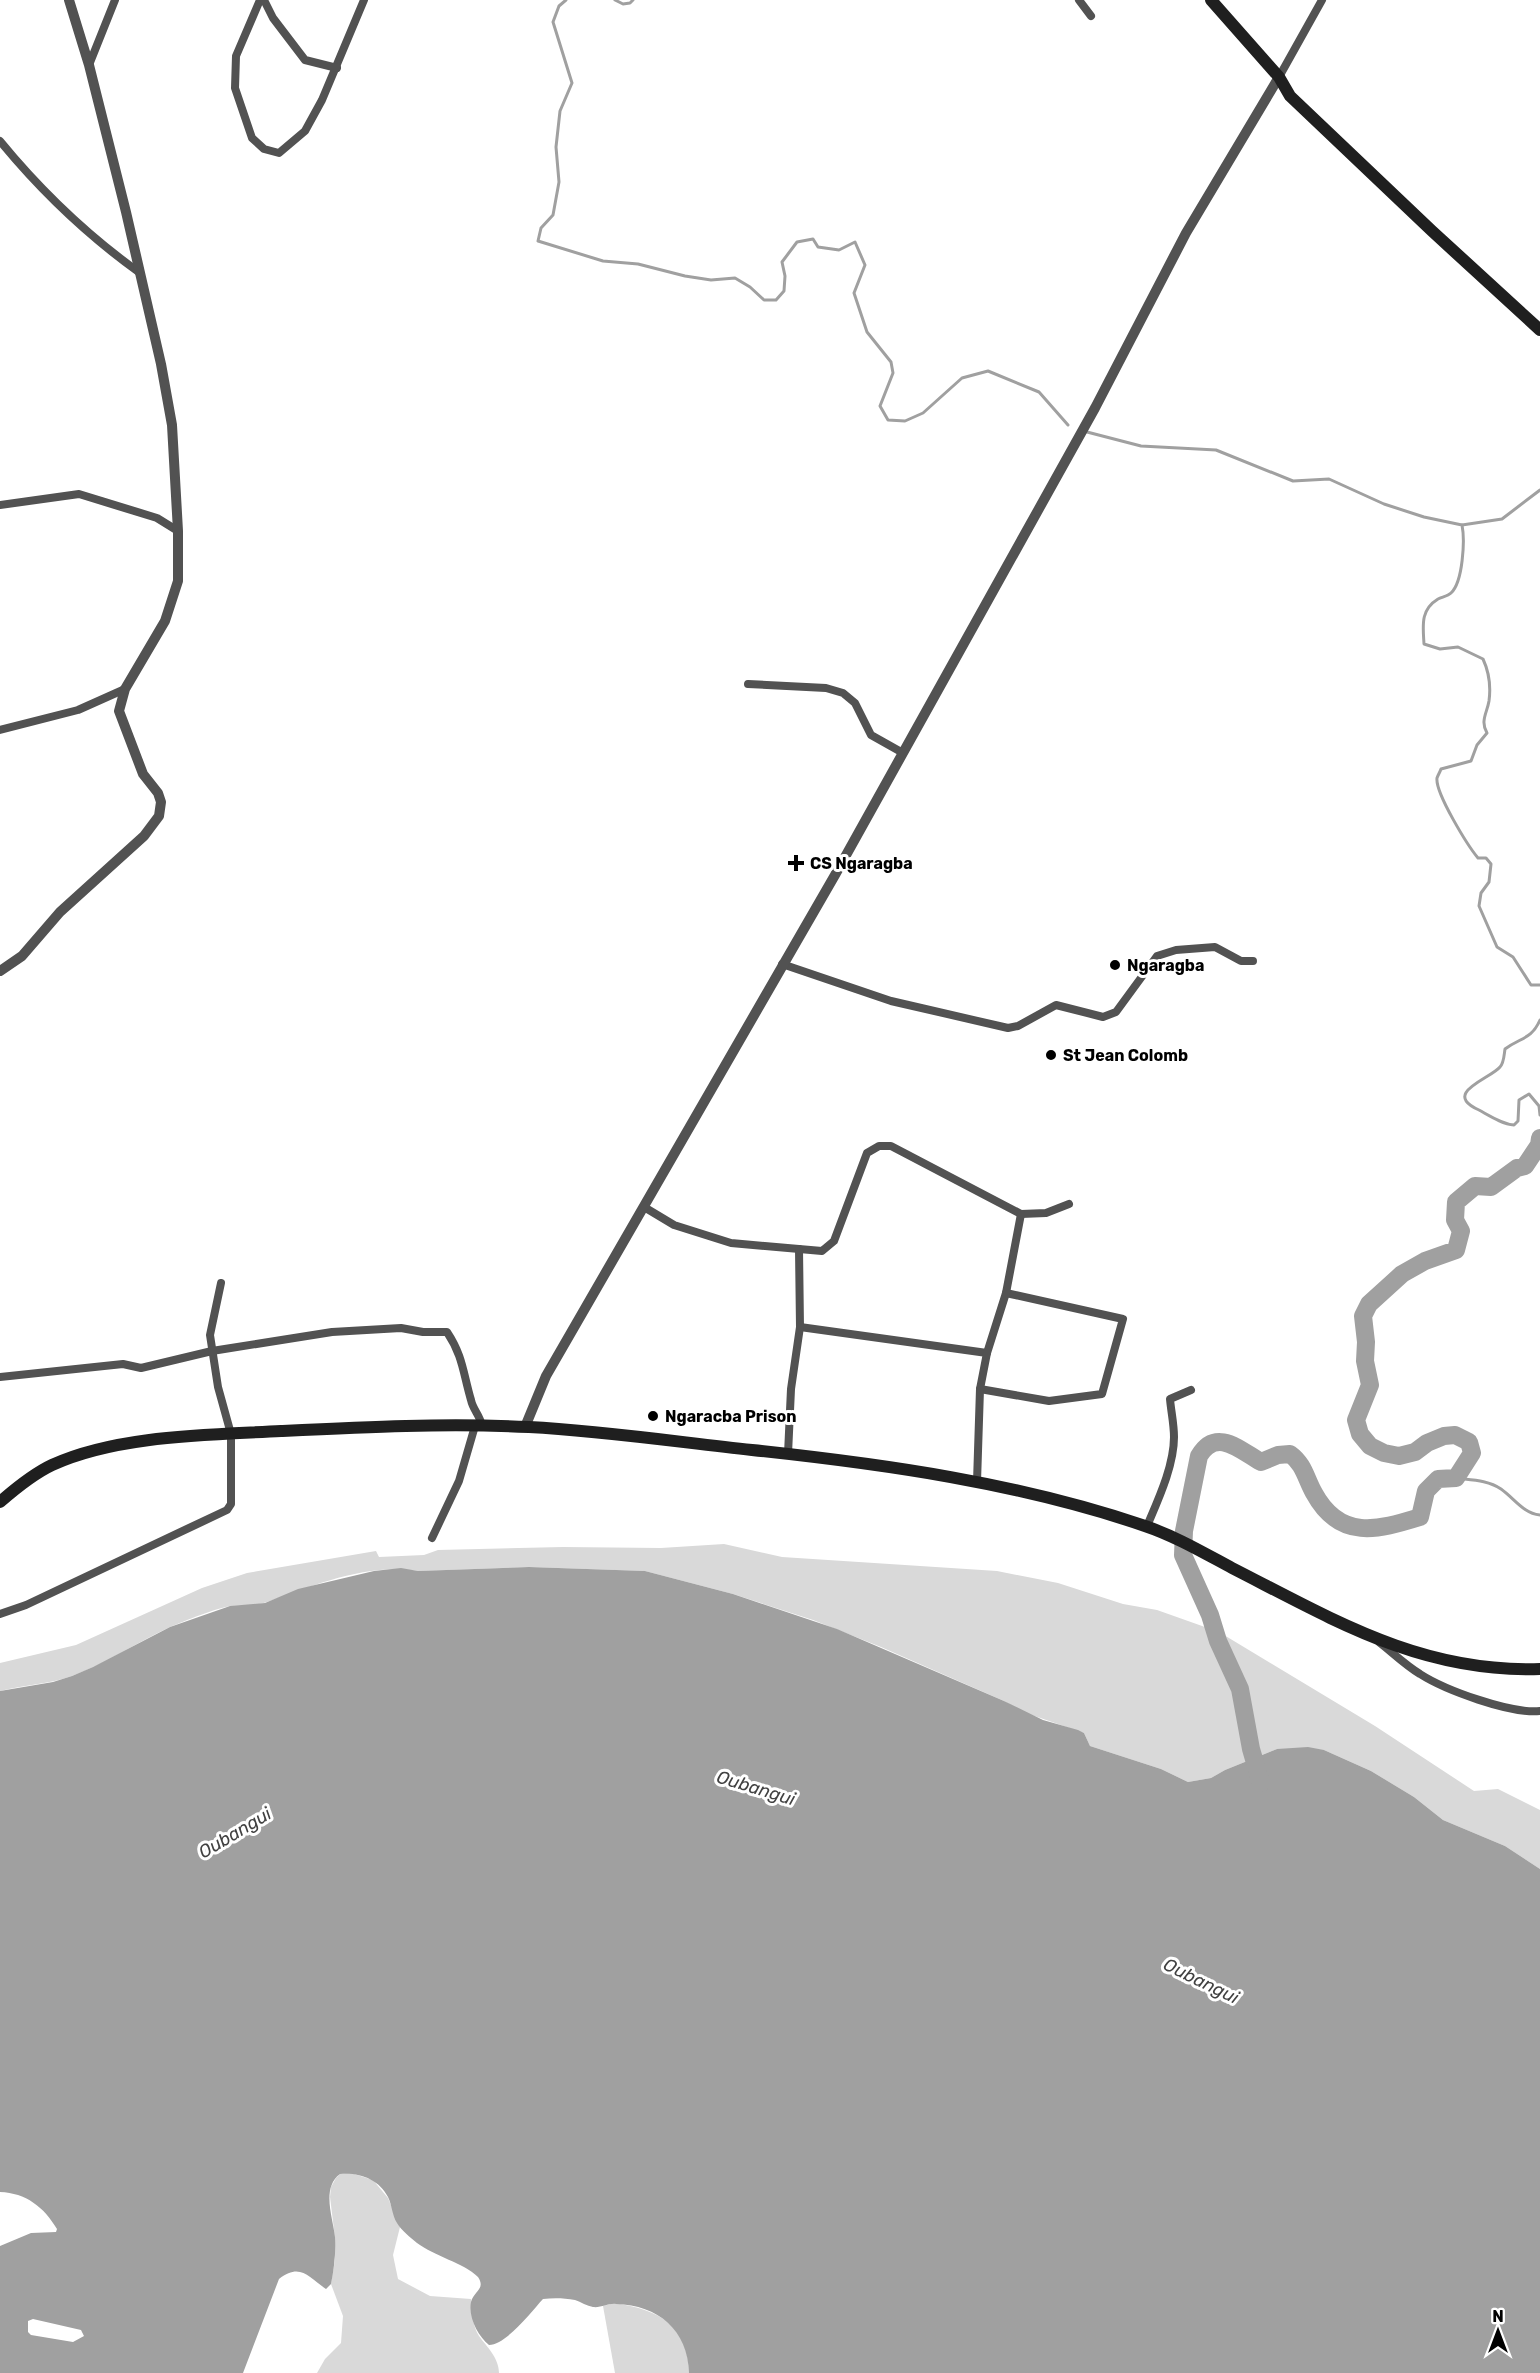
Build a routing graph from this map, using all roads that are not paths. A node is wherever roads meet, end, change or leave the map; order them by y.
1 (69, 0) edge
2 (114, 0) edge
3 (260, 0) edge
4 (264, 0) edge
5 (364, 0) edge
6 (1079, 0) edge
7 (1211, 0) edge
8 (1322, 0) edge
9 (1091, 16) dead end
10 (89, 64) junction
11 (337, 68) junction
12 (1279, 77) junction
13 (0, 141) edge
14 (140, 273) junction
15 (1540, 330) edge
16 (0, 505) edge
17 (178, 531) junction
18 (748, 684) dead end
19 (125, 688) junction
20 (0, 730) edge
21 (903, 753) junction
22 (1253, 961) dead end
23 (782, 964) junction
24 (0, 971) edge
25 (1069, 1204) dead end
26 (644, 1206) junction
27 (1021, 1214) junction
28 (799, 1249) junction
29 (221, 1283) dead end
30 (1006, 1293) junction
31 (800, 1328) junction
32 (212, 1351) junction
33 (987, 1353) junction
34 (0, 1377) edge
35 (980, 1389) junction
36 (1191, 1390) dead end
37 (478, 1426) junction
38 (525, 1427) junction
39 (231, 1434) junction
40 (788, 1454) junction
41 (976, 1482) junction
42 (0, 1502) edge
43 (1150, 1528) junction
44 (432, 1538) dead end
45 (0, 1614) edge
46 (1376, 1640) junction
47 (1540, 1669) edge
48 (1540, 1711) edge

1 - 10 street
2 - 10 street
3 - 11 street
4 - 11 street
5 - 11 street
6 - 9 street
7 - 12 main road
8 - 12 street
10 - 14 street
12 - 15 main road
12 - 21 street
13 - 14 street
14 - 17 street
16 - 17 street
17 - 19 street
18 - 21 street
19 - 20 street
19 - 24 street
21 - 23 street
22 - 23 street
23 - 26 street
25 - 27 street
26 - 28 street
26 - 38 street
27 - 28 street
27 - 30 street
28 - 31 street
29 - 32 street
30 - 33 street
30 - 35 street
31 - 33 street
31 - 40 street
32 - 34 street
32 - 37 street
32 - 39 street
33 - 35 street
35 - 41 street
36 - 43 street
37 - 38 main road
37 - 39 main road
37 - 44 street
38 - 40 main road
39 - 42 main road
39 - 45 street
40 - 41 main road
41 - 43 main road
43 - 46 main road
46 - 47 main road
46 - 48 street

